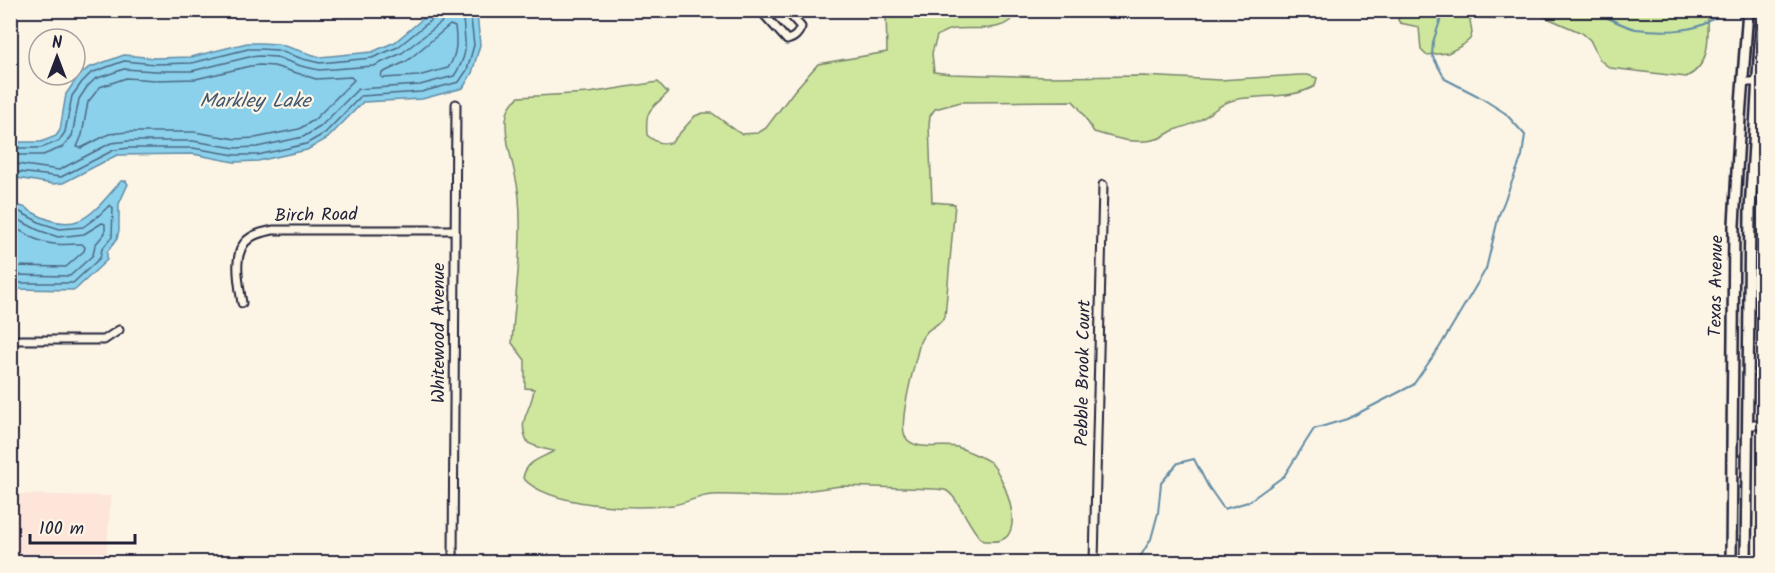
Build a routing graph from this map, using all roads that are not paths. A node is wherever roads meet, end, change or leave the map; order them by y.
1 (760, 10) edge
2 (786, 10) edge
3 (1748, 10) edge
4 (1762, 10) edge
5 (1742, 82) junction
6 (1761, 82) edge
7 (456, 104) dead end
8 (1103, 185) dead end
9 (454, 230) junction
10 (242, 303) dead end
11 (118, 330) dead end
12 (10, 340) edge
13 (1747, 425) junction
14 (1764, 425) edge
15 (453, 562) edge
16 (1094, 562) edge
17 (1731, 562) edge
18 (1746, 562) edge

1 - 2 street
3 - 5 main road, Texas Avenue
4 - 6 main road, Texas Avenue
5 - 6 street
5 - 17 main road, Texas Avenue
6 - 13 main road, Texas Avenue
7 - 9 street, Whitewood Avenue
8 - 16 street, Pebble Brook Court
9 - 10 street, Birch Road
9 - 15 street, Whitewood Avenue
11 - 12 street
13 - 14 street
13 - 18 main road, Texas Avenue

